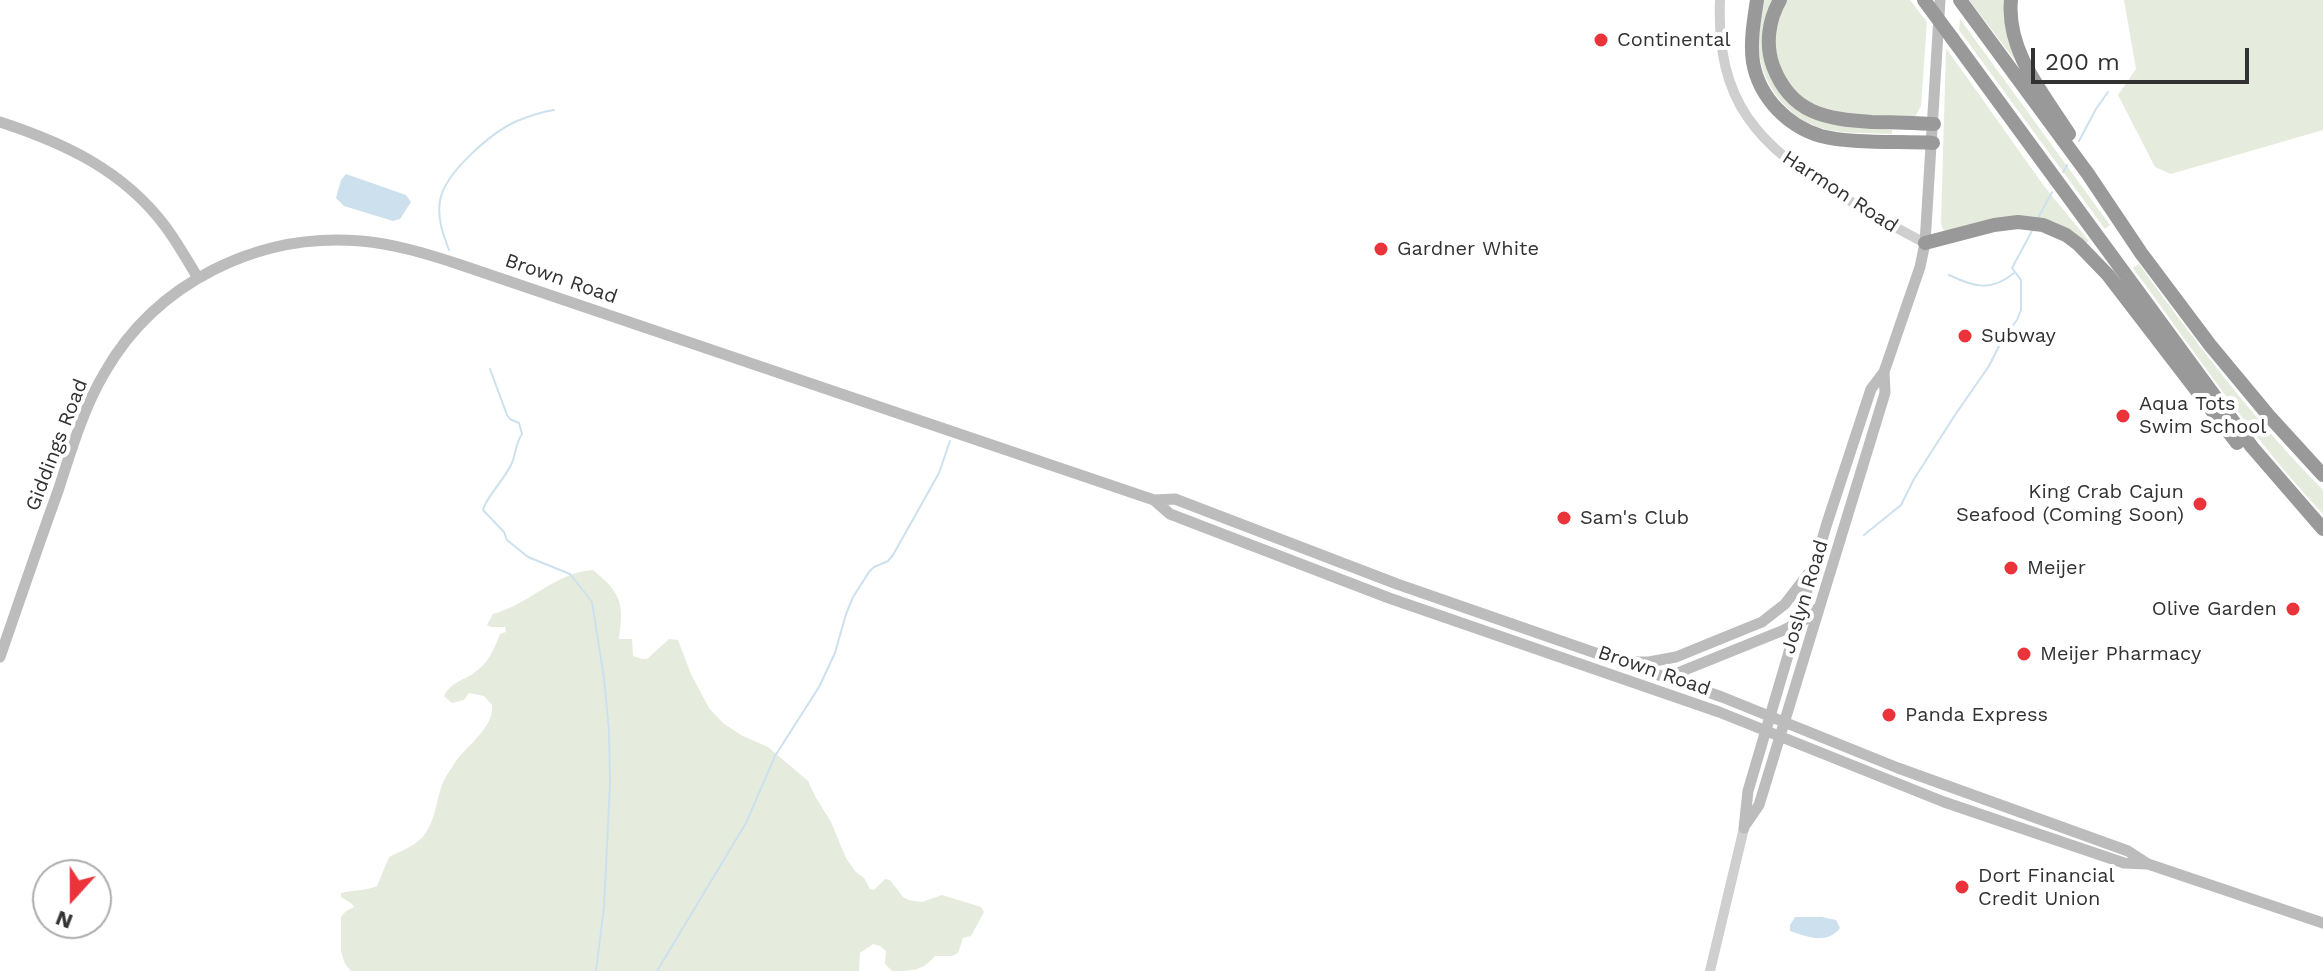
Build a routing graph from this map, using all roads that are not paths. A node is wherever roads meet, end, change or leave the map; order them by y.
1 (1720, 0) edge
2 (1757, 0) edge
3 (1780, 0) edge
4 (1924, 0) edge
5 (1940, 0) edge
6 (1960, 0) edge
7 (2011, 0) edge
8 (0, 122) edge
9 (1934, 124) junction
10 (1933, 143) junction
11 (2088, 174) junction
12 (1925, 243) junction
13 (2114, 272) junction
14 (198, 278) junction
15 (1884, 372) junction
16 (2323, 475) edge
17 (1154, 500) junction
18 (1205, 511) junction
19 (1196, 524) junction
20 (2323, 531) edge
21 (1813, 567) junction
22 (1349, 583) junction
23 (1822, 602) junction
24 (1452, 603) junction
25 (1796, 625) junction
26 (0, 657) edge
27 (1618, 661) junction
28 (1665, 678) junction
29 (1633, 683) junction
30 (1770, 715) junction
31 (1786, 722) junction
32 (1765, 730) junction
33 (1781, 737) junction
34 (1855, 768) junction
35 (1979, 797) junction
36 (1974, 813) junction
37 (1744, 828) junction
38 (2069, 829) junction
39 (2148, 864) junction
40 (2323, 923) edge
41 (1710, 971) edge

1 - 12 street, Harmon Road
2 - 10 highway
3 - 9 highway
4 - 13 highway, bridge
5 - 9 main road, Joslyn Road
6 - 11 highway
7 - 11 highway
8 - 14 main road
9 - 10 main road, Joslyn Road
10 - 12 main road, Joslyn Road
11 - 16 highway
12 - 13 highway
12 - 15 main road, Joslyn Road
13 - 20 highway
14 - 17 main road, Brown Road
14 - 26 main road, Giddings Road
15 - 21 main road, Joslyn Road
15 - 23 main road, Joslyn Road
17 - 18 main road, Brown Road
17 - 19 main road, Brown Road
18 - 19 main road
18 - 24 main road, Brown Road
19 - 22 main road, Brown Road
21 - 25 main road, Joslyn Road
21 - 27 main road
22 - 24 main road
22 - 29 main road, Brown Road
23 - 25 main road
23 - 31 main road, Joslyn Road
24 - 27 main road, Brown Road
25 - 28 main road
25 - 30 main road, Joslyn Road
27 - 28 main road, Brown Road
28 - 29 main road
28 - 30 main road, Brown Road
29 - 32 main road, Brown Road
30 - 31 main road, Brown Road
30 - 32 main road, Joslyn Road
31 - 33 main road, Joslyn Road
31 - 35 main road, Brown Road
32 - 33 main road, Brown Road
32 - 37 main road, Joslyn Road
33 - 34 main road, Brown Road
33 - 37 main road, Joslyn Road
34 - 35 main road
34 - 36 main road, Brown Road
35 - 36 main road
35 - 38 main road, Brown Road
36 - 38 main road
36 - 39 main road, Brown Road
37 - 41 street, Joslyn Road
38 - 39 main road, Brown Road
39 - 40 main road, Brown Road

